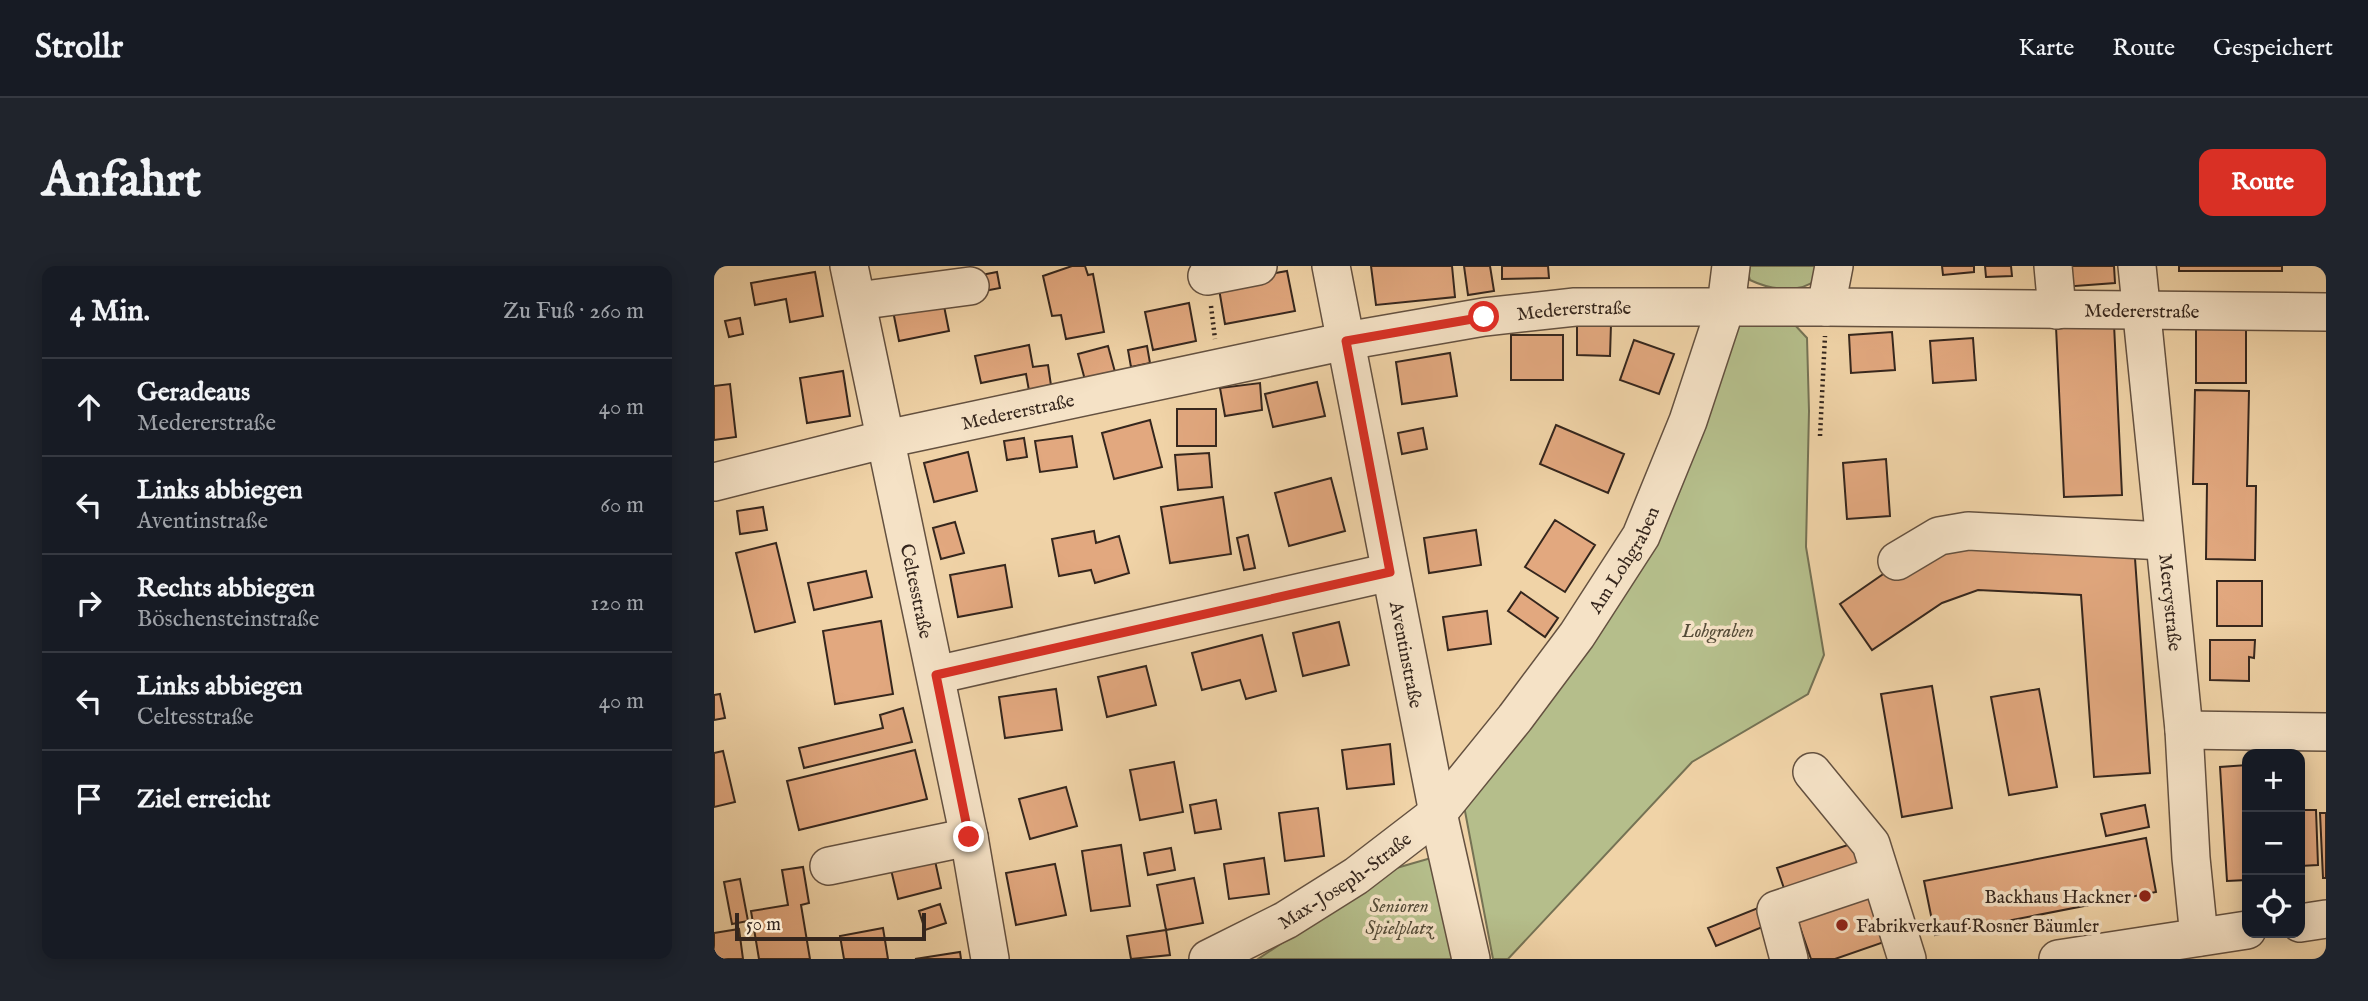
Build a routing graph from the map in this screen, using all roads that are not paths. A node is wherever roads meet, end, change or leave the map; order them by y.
1 (849, 266) edge
2 (1258, 266) edge
3 (1331, 266) edge
4 (1731, 266) edge
5 (1834, 266) edge
6 (2053, 266) edge
7 (2137, 266) edge
8 (1207, 276) road end
9 (970, 286) dead end
10 (856, 301) junction
11 (1726, 306) junction
12 (1826, 307) junction
13 (2057, 310) junction
14 (2140, 311) junction
15 (2326, 313) edge
16 (1346, 341) junction
17 (886, 439) junction
18 (714, 482) edge
19 (2164, 541) junction
20 (1897, 561) dead end
21 (1390, 572) junction
22 (936, 675) junction
23 (2184, 730) junction
24 (2326, 733) edge
25 (1812, 772) dead end
26 (1438, 813) junction
27 (969, 837) junction
28 (829, 866) dead end
29 (1880, 875) junction
30 (2305, 908) edge
31 (2326, 919) edge
32 (2242, 931) edge
33 (2199, 937) junction
34 (990, 959) edge
35 (1208, 959) edge
36 (1471, 959) edge
37 (1789, 959) edge
38 (1907, 959) edge
39 (2058, 959) edge

1 - 10 street, Celtesstraße
2 - 8 street
3 - 16 street, Aventinstraße
4 - 11 street, Am Lohgraben
5 - 12 street
6 - 13 street
7 - 14 street, Mercystraße
9 - 10 street
10 - 17 street, Celtesstraße
11 - 12 street, Medererstraße
11 - 16 street, Medererstraße
11 - 26 street, Am Lohgraben
12 - 13 street, Medererstraße
13 - 14 street, Medererstraße
14 - 15 street, Medererstraße
14 - 19 street, Mercystraße
16 - 17 street, Medererstraße
16 - 21 street, Aventinstraße
17 - 18 street, Medererstraße
17 - 22 street, Celtesstraße
19 - 20 street
19 - 23 street, Mercystraße
21 - 22 street
21 - 26 street, Aventinstraße
22 - 27 street, Celtesstraße
23 - 24 street
23 - 33 street, Mercystraße
25 - 29 street
26 - 35 street, Max-Joseph-Straße
26 - 36 street, Aventinstraße
27 - 28 street
27 - 34 street, Celtesstraße
29 - 37 street
29 - 38 street
30 - 31 street
32 - 33 street
33 - 39 street

